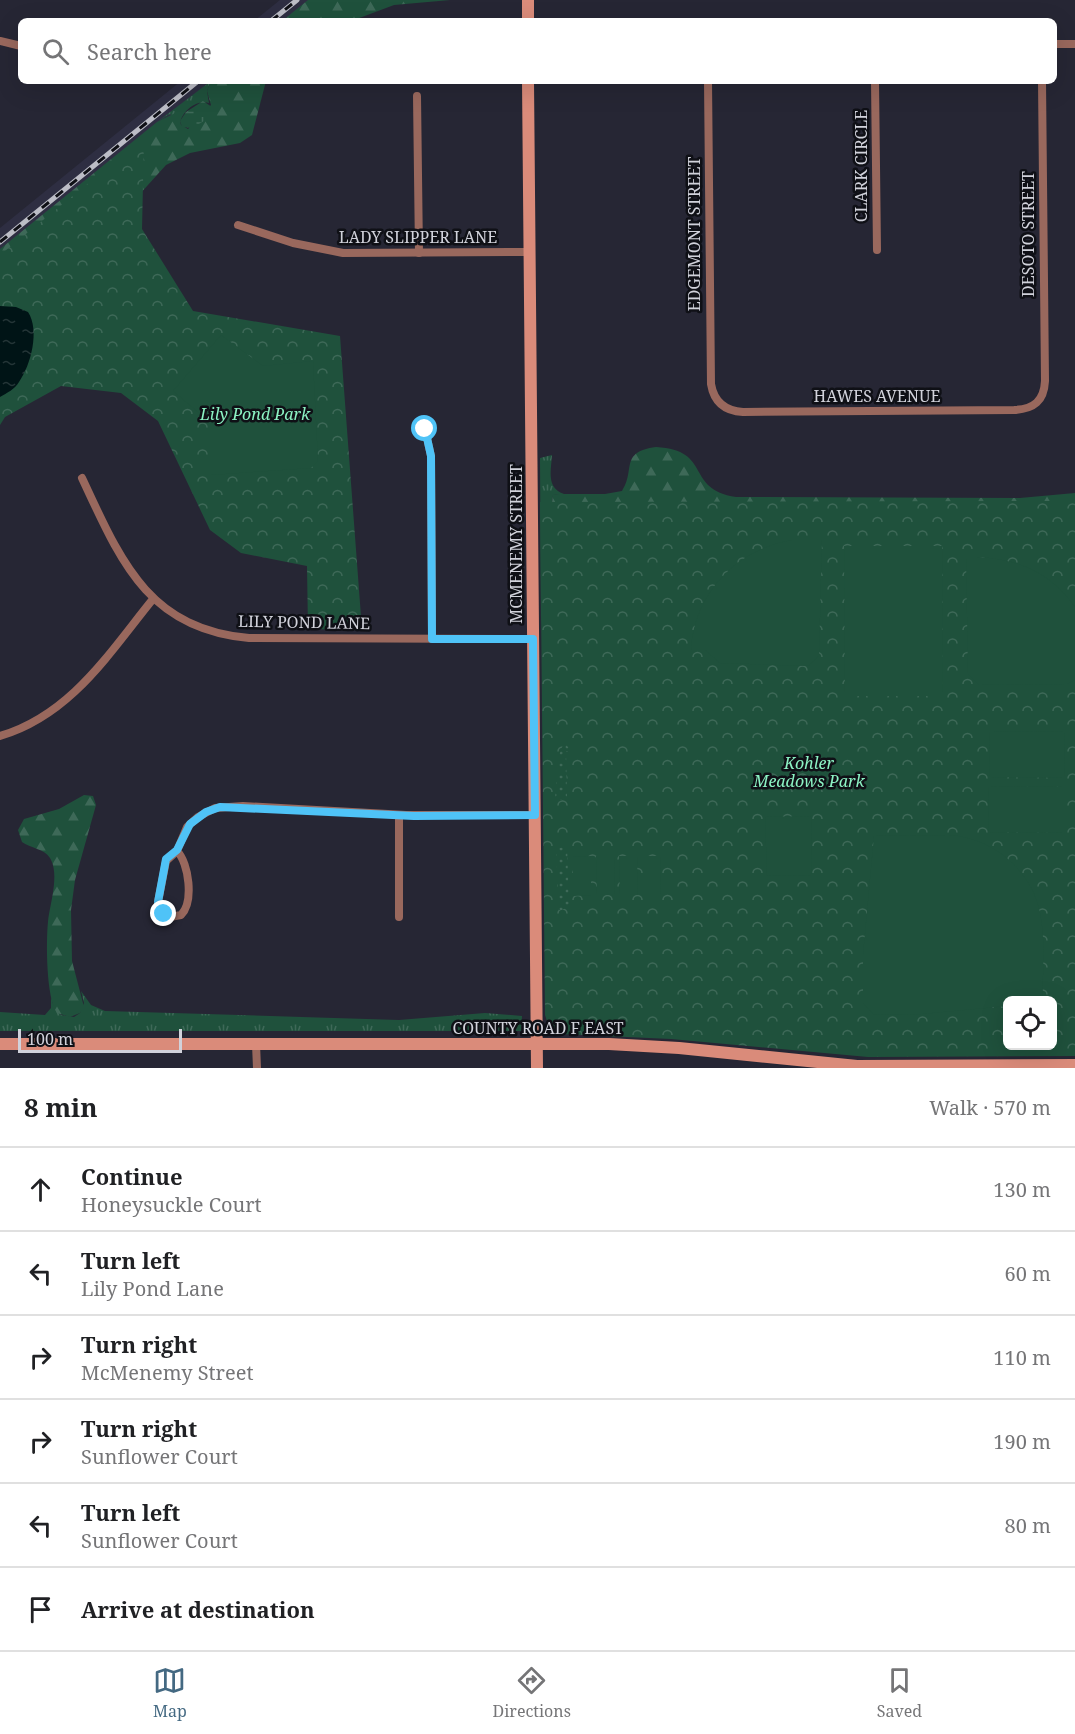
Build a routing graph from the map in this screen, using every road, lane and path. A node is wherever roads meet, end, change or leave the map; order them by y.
1 (528, 0) edge
2 (528, 18) edge
3 (0, 41) edge
4 (1057, 44) edge
5 (1075, 44) edge
6 (18, 45) edge
7 (528, 84) edge
8 (708, 84) edge
9 (875, 84) edge
10 (1042, 84) edge
11 (417, 96) dead end
12 (238, 225) dead end
13 (877, 250) dead end
14 (530, 252) junction
15 (419, 253) junction
16 (711, 387) joint
17 (1044, 387) joint
18 (425, 429) dead end
19 (82, 478) dead end
20 (153, 599) junction
21 (432, 639) junction
22 (533, 639) junction
23 (0, 736) edge
24 (399, 815) junction
25 (535, 815) junction
26 (177, 850) junction
27 (399, 917) dead end
28 (0, 1044) edge
29 (256, 1044) junction
30 (537, 1044) junction
31 (1075, 1065) edge
32 (256, 1068) edge
33 (537, 1068) edge

1 - 2 street
3 - 6 street
4 - 5 street
7 - 14 street, MCMENEMY STREET
8 - 16 street, EDGEMONT STREET
9 - 13 street, CLARK CIRCLE
10 - 17 street, DESOTO STREET
11 - 15 street
12 - 15 street, LADY SLIPPER LANE
14 - 15 street, LADY SLIPPER LANE
14 - 22 street, MCMENEMY STREET
16 - 17 street, HAWES AVENUE
18 - 21 street
19 - 20 street, LILY POND LANE
20 - 21 street, LILY POND LANE
20 - 23 street
21 - 22 street, LILY POND LANE
22 - 25 street, MCMENEMY STREET
24 - 25 street
24 - 26 street
24 - 27 street
25 - 30 street, MCMENEMY STREET
26 - 26 street
28 - 29 street, COUNTY ROAD F EAST
29 - 30 street, COUNTY ROAD F EAST
29 - 32 street
30 - 31 street, COUNTY ROAD F EAST
30 - 33 street, MCMENEMY STREET

